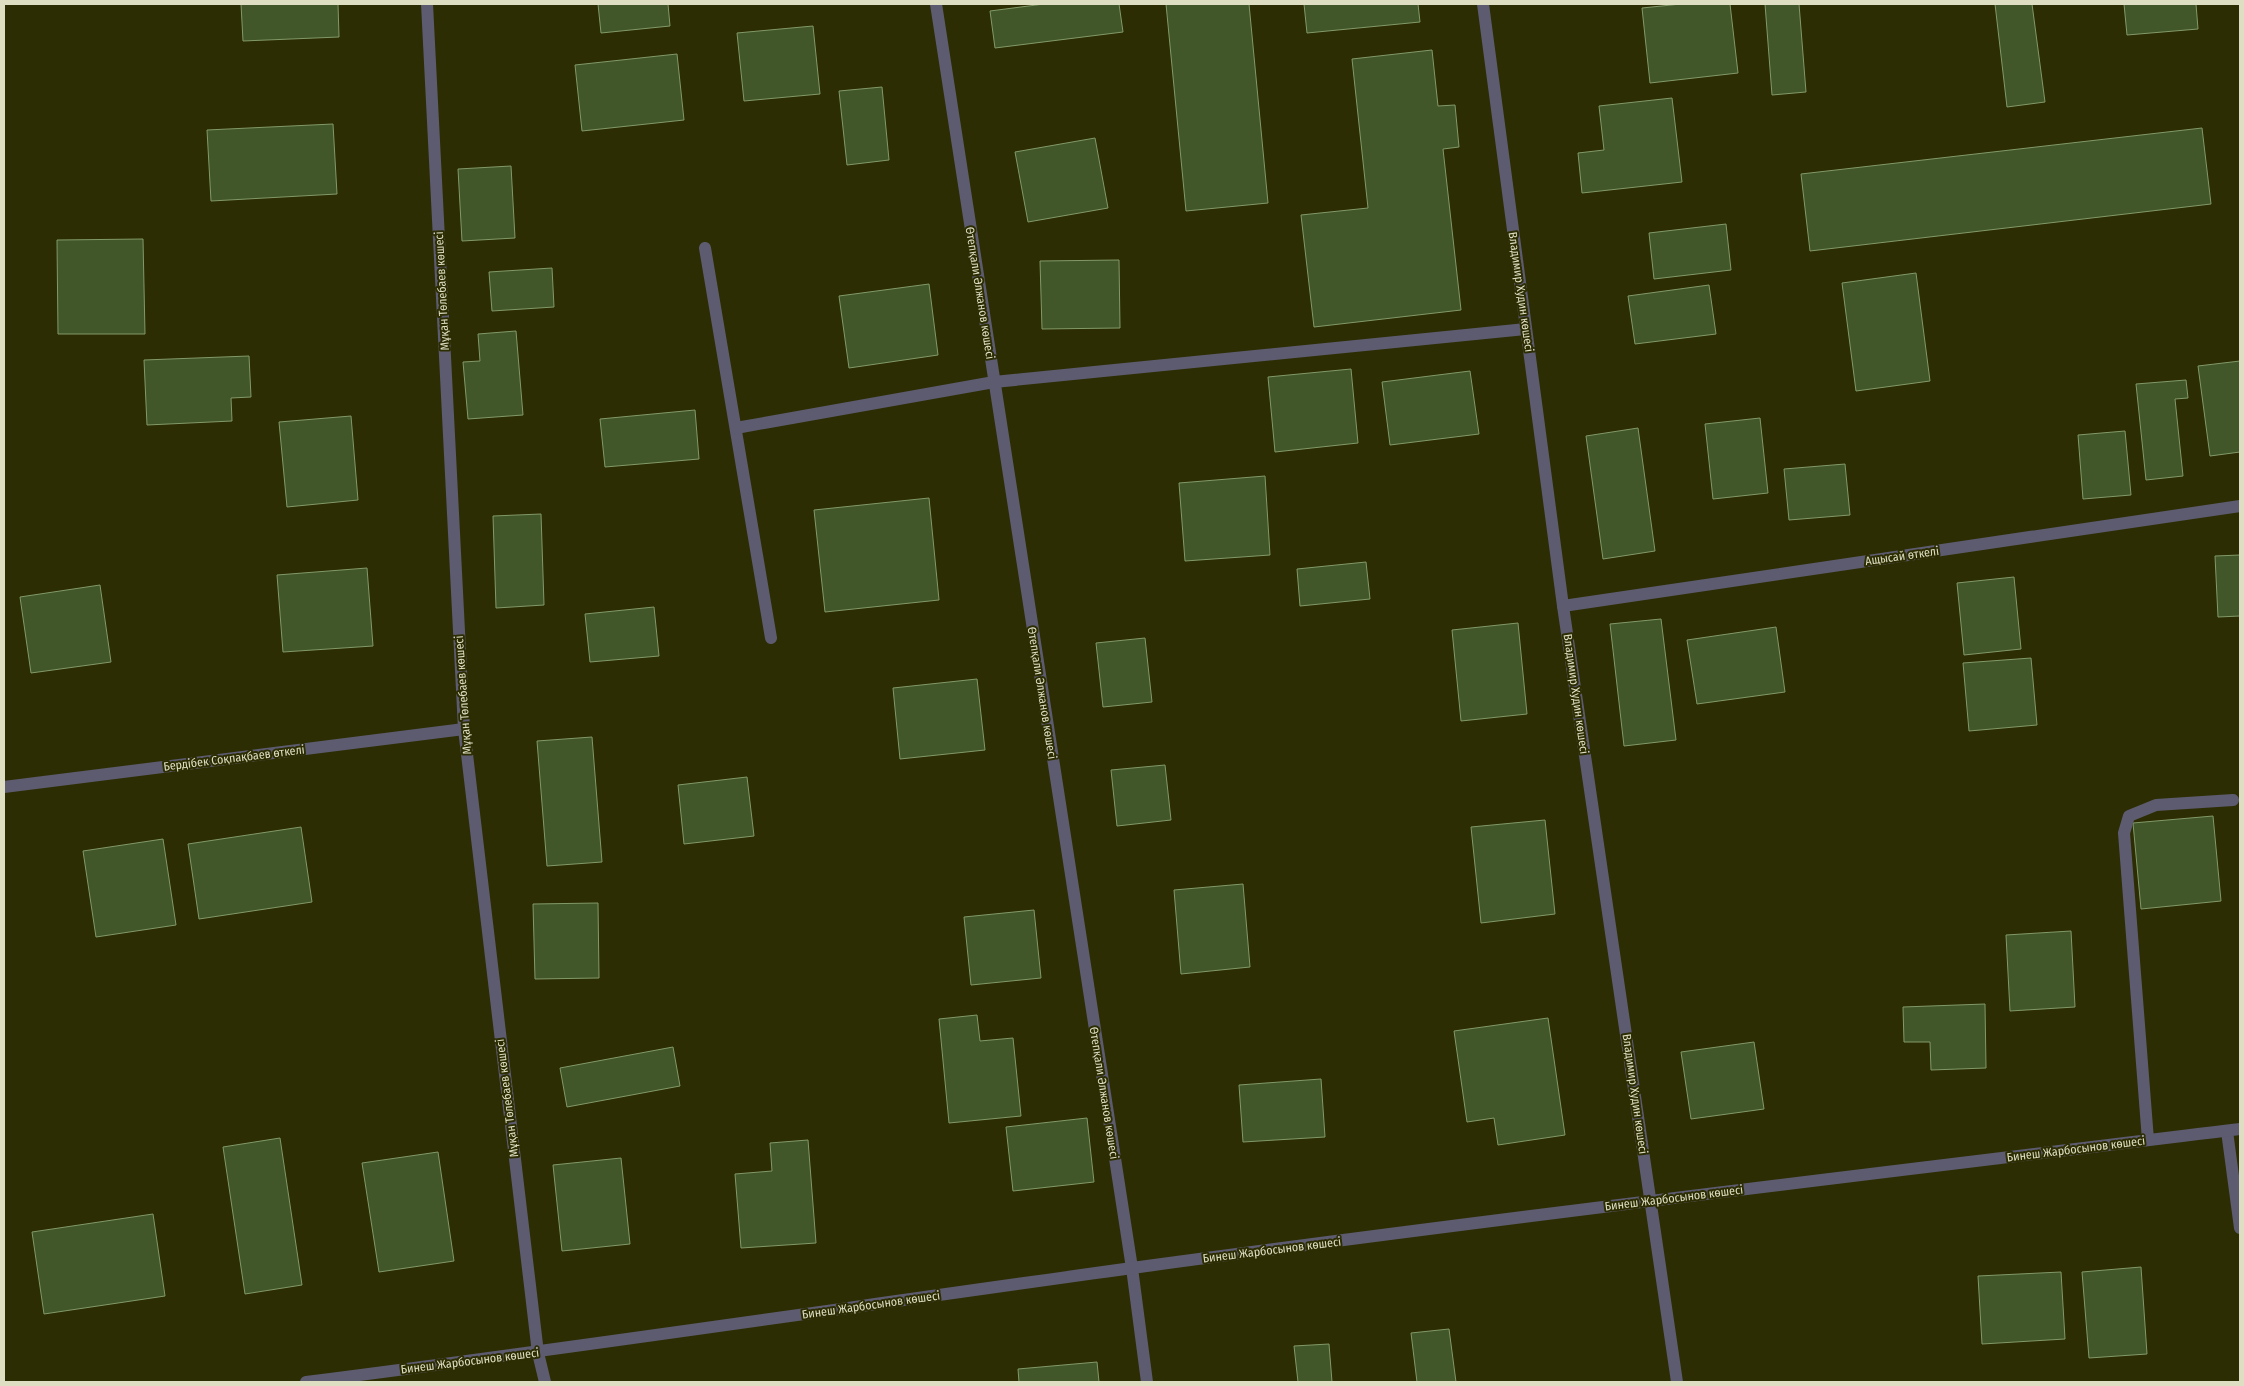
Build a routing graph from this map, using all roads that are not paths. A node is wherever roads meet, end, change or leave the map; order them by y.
1 (427, 4) edge
2 (936, 4) edge
3 (1483, 4) edge
4 (706, 248) dead end
5 (1526, 329) junction
6 (994, 382) junction
7 (736, 428) junction
8 (2240, 506) edge
9 (1563, 606) junction
10 (771, 638) dead end
11 (464, 729) junction
12 (4, 787) edge
13 (2234, 800) dead end
14 (2240, 1129) edge
15 (2227, 1131) junction
16 (2148, 1140) junction
17 (1651, 1200) junction
18 (2240, 1228) edge
19 (1132, 1268) junction
20 (538, 1353) junction
21 (306, 1382) edge
22 (545, 1382) edge
23 (1147, 1382) edge
24 (1677, 1382) edge

1 - 11 street, Мұқан Төлебаев көшесі
2 - 6 street, Өтепқали Әлжанов көшесі
3 - 5 street, Владимир Худин көшесі
4 - 7 street
5 - 6 street
5 - 9 street, Владимир Худин көшесі
6 - 7 street
6 - 19 street, Өтепқали Әлжанов көшесі
7 - 10 street
8 - 9 street, Ащысай өткелі
9 - 17 street, Владимир Худин көшесі
11 - 12 street, Бердібек Соқпақбаев өткелі
11 - 20 street, Мұқан Төлебаев көшесі
13 - 16 street
14 - 15 street, Бинеш Жарбосынов көшесі
15 - 16 street, Бинеш Жарбосынов көшесі
15 - 18 street
16 - 17 street, Бинеш Жарбосынов көшесі
17 - 19 street, Бинеш Жарбосынов көшесі
17 - 24 street, Владимир Худин көшесі
19 - 20 street, Бинеш Жарбосынов көшесі
19 - 23 street, Өтепқали Әлжанов көшесі
20 - 21 street, Бинеш Жарбосынов көшесі
20 - 22 street, Мұқан Төлебаев көшесі

